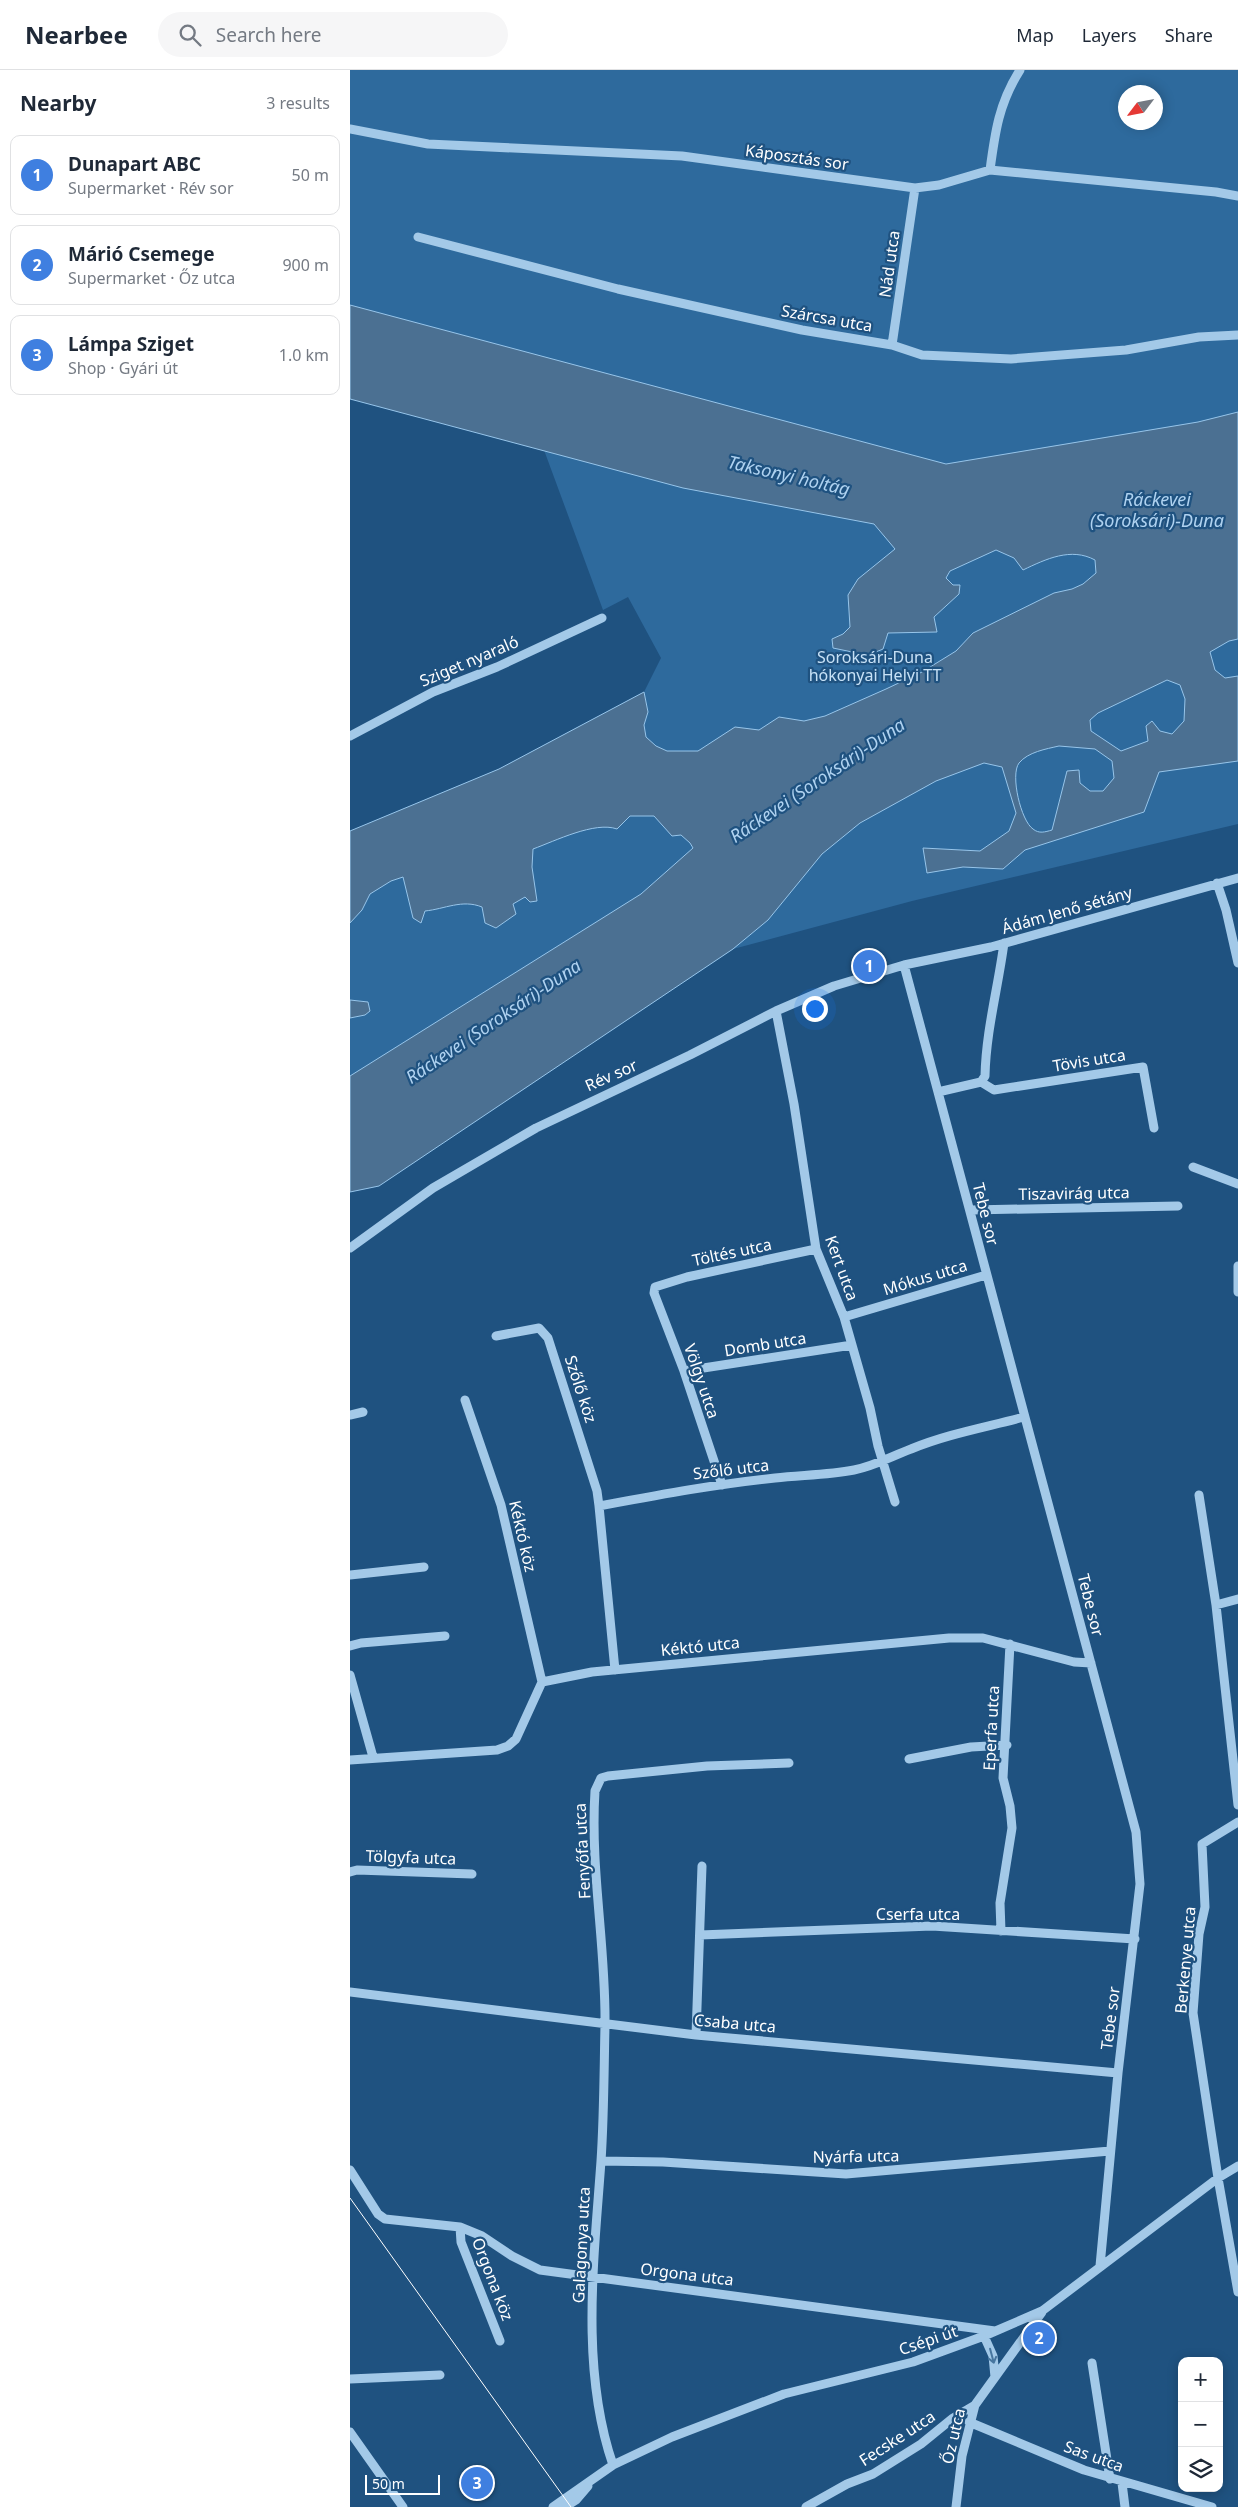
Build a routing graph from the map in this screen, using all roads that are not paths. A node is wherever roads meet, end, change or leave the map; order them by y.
1 (1020, 70) edge
2 (350, 129) edge
3 (990, 170) junction
4 (916, 188) junction
5 (1238, 196) edge
6 (418, 237) dead end
7 (1238, 335) edge
8 (892, 345) junction
9 (602, 618) dead end
10 (350, 736) edge
11 (1238, 878) edge
12 (1216, 883) junction
13 (1004, 943) junction
14 (1238, 963) edge
15 (904, 965) junction
16 (776, 1011) junction
17 (981, 1082) junction
18 (938, 1092) junction
19 (1154, 1128) dead end
20 (1194, 1167) dead end
21 (1238, 1184) edge
22 (1178, 1206) dead end
23 (971, 1210) junction
24 (350, 1248) edge
25 (816, 1249) junction
26 (1238, 1266) edge
27 (986, 1275) junction
28 (655, 1287) joint
29 (1238, 1292) edge
30 (844, 1317) junction
31 (496, 1336) dead end
32 (852, 1345) junction
33 (684, 1372) junction
34 (465, 1400) dead end
35 (363, 1412) dead end
36 (350, 1415) edge
37 (1024, 1416) junction
38 (883, 1462) junction
39 (722, 1486) junction
40 (1199, 1495) dead end
41 (895, 1502) dead end
42 (599, 1506) junction
43 (424, 1567) dead end
44 (350, 1575) edge
45 (1238, 1599) edge
46 (1216, 1605) junction
47 (445, 1636) dead end
48 (1010, 1644) junction
49 (350, 1646) edge
50 (1090, 1663) junction
51 (615, 1670) junction
52 (350, 1675) edge
53 (542, 1682) junction
54 (1006, 1745) junction
55 (374, 1757) junction
56 (909, 1759) dead end
57 (350, 1760) edge
58 (789, 1763) dead end
59 (1238, 1805) edge
60 (1238, 1822) edge
61 (702, 1866) dead end
62 (350, 1872) edge
63 (472, 1874) dead end
64 (1001, 1931) junction
65 (700, 1935) junction
66 (1135, 1939) junction
67 (350, 1992) edge
68 (605, 2024) junction
69 (696, 2035) junction
70 (1118, 2072) junction
71 (1110, 2151) junction
72 (601, 2161) junction
73 (1238, 2166) edge
74 (350, 2170) edge
75 (1218, 2178) junction
76 (460, 2227) junction
77 (1100, 2266) junction
78 (592, 2277) junction
79 (1238, 2292) edge
80 (1042, 2311) junction
81 (995, 2331) junction
82 (984, 2336) junction
83 (500, 2341) dead end
84 (1092, 2364) dead end
85 (440, 2375) dead end
86 (995, 2377) junction
87 (350, 2379) edge
88 (975, 2405) junction
89 (969, 2422) junction
90 (350, 2432) edge
91 (613, 2465) junction
92 (595, 2478) junction
93 (1110, 2479) junction
94 (1122, 2483) junction
95 (403, 2507) edge
96 (553, 2507) edge
97 (565, 2507) edge
98 (806, 2507) edge
99 (956, 2507) edge
100 (1125, 2507) edge
101 (1212, 2507) edge

1 - 3 street
2 - 4 street, Káposztás sor
3 - 4 street, Káposztás sor
3 - 5 street, Káposztás sor
4 - 8 street, Nád utca
6 - 8 street, Szárcsa utca
7 - 8 street, Szárcsa utca
9 - 10 street, Sziget nyaraló
11 - 12 street, Ádám Jenő sétány
12 - 13 street, Ádám Jenő sétány
12 - 14 street
13 - 15 street, Ádám Jenő sétány
13 - 17 street
15 - 16 street, Rév sor
15 - 18 street, Tebe sor
16 - 24 street, Rév sor
16 - 25 street, Kert utca
17 - 18 street, Tövis utca
17 - 19 street, Tövis utca
18 - 23 street, Tebe sor
20 - 21 street
22 - 23 street, Tiszavirág utca
23 - 27 street, Tebe sor
25 - 28 street, Töltés utca
25 - 30 street, Kert utca
26 - 29 street
27 - 30 street, Mókus utca
27 - 37 street, Tebe sor
28 - 33 street, Völgy utca
30 - 32 street, Kert utca
31 - 42 street, Szőlő köz
32 - 33 street, Domb utca
32 - 38 street, Kert utca
33 - 39 street, Völgy utca
34 - 53 street, Kéktó köz
35 - 36 street
37 - 38 street, Szőlő utca
37 - 50 street, Tebe sor
38 - 39 street, Szőlő utca
38 - 41 street, Kert utca
39 - 42 street, Szőlő utca
40 - 46 street
42 - 51 street
43 - 44 street
45 - 46 street
46 - 59 street
47 - 49 street
48 - 50 street, Kéktó utca
48 - 51 street, Kéktó utca
48 - 54 street, Eperfa utca
50 - 66 street, Tebe sor
51 - 53 street, Kéktó utca
52 - 55 street
53 - 55 street
54 - 56 street
54 - 64 street, Eperfa utca
55 - 57 street
58 - 68 street, Fenyőfa utca
60 - 75 street, Berkenye utca
61 - 65 street
62 - 63 street, Tölgyfa utca
64 - 65 street, Cserfa utca
64 - 66 street, Cserfa utca
65 - 69 street
66 - 70 street, Tebe sor
67 - 68 street, Csaba utca
68 - 69 street, Csaba utca
68 - 72 street, Galagonya utca
69 - 70 street, Csaba utca
70 - 71 street, Tebe sor
71 - 72 street, Nyárfa utca
71 - 77 street, Tebe sor
72 - 78 street, Galagonya utca
73 - 75 street, Csépi út
74 - 76 street, Orgona utca
75 - 77 street, Csépi út
75 - 79 street
76 - 78 street, Orgona utca
76 - 83 street, Orgona köz
77 - 80 street, Csépi út
78 - 81 street, Orgona utca
78 - 91 street, Galagonya utca
80 - 81 street, Csépi út
80 - 86 street, Őz utca
81 - 82 street, Csépi út
82 -> 86 street
82 - 91 street, Csépi út
84 - 93 street
85 - 87 street
86 - 88 street, Őz utca
88 - 89 street, Őz utca
88 - 98 street, Fecske utca
89 - 93 street, Sas utca
89 - 99 street, Őz utca
90 - 95 street
91 - 92 street, Csépi út
92 - 96 street, Csépi út
92 - 97 street, Csépi út
93 - 94 street, Sas utca
94 - 100 street
94 - 101 street, Sas utca

